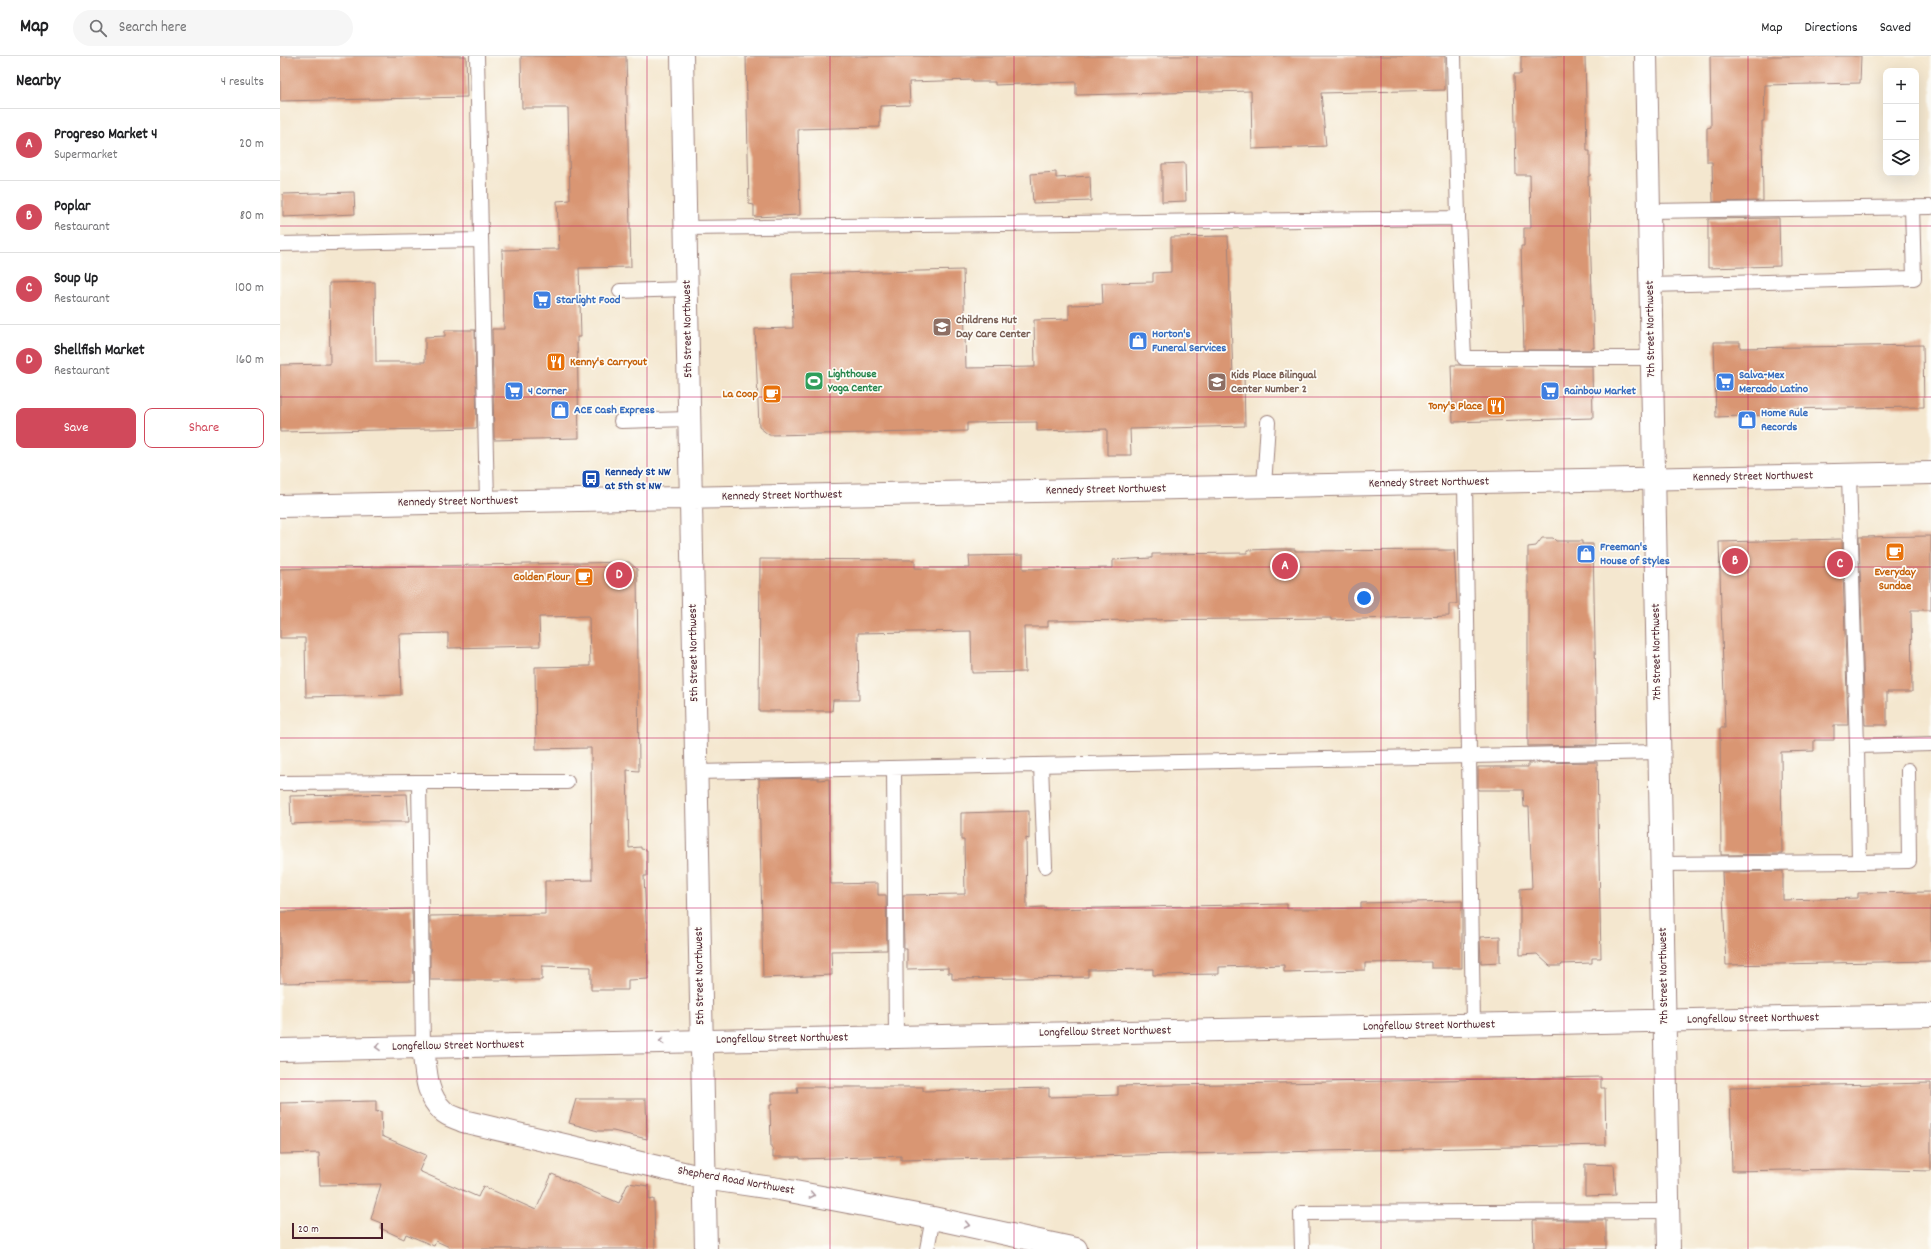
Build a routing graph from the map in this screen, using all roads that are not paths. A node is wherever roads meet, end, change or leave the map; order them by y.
1 (476, 56) edge
2 (682, 56) edge
3 (1454, 56) edge
4 (1646, 56) edge
5 (1912, 207) junction
6 (1931, 207) edge
7 (1649, 211) junction
8 (1458, 218) junction
9 (686, 228) junction
10 (480, 240) junction
11 (280, 244) edge
12 (1650, 286) junction
13 (687, 289) junction
14 (620, 291) dead end
15 (1652, 358) junction
16 (689, 419) junction
17 (621, 421) dead end
18 (1268, 422) dead end
19 (1931, 473) edge
20 (1849, 475) junction
21 (1654, 479) junction
22 (1465, 482) junction
23 (1264, 487) junction
24 (691, 498) junction
25 (487, 502) junction
26 (280, 506) edge
27 (1931, 744) edge
28 (1857, 746) junction
29 (1659, 752) junction
30 (1469, 757) junction
31 (1041, 765) junction
32 (894, 768) junction
33 (1908, 770) dead end
34 (696, 772) junction
35 (419, 782) junction
36 (567, 782) dead end
37 (280, 783) edge
38 (1859, 862) junction
39 (1661, 864) junction
40 (1044, 866) dead end
41 (1931, 1015) edge
42 (1664, 1021) junction
43 (1473, 1025) junction
44 (896, 1036) junction
45 (701, 1040) junction
46 (423, 1046) junction
47 (280, 1050) edge
48 (704, 1178) junction
49 (1668, 1211) junction
50 (933, 1218) junction
51 (706, 1249) edge
52 (927, 1249) edge
53 (1076, 1249) edge
54 (1302, 1249) edge
55 (1669, 1249) edge

1 - 10 lane
2 - 9 street, 5th Street Northwest
3 - 8 lane
4 - 7 street, 7th Street Northwest
5 - 6 lane
5 - 7 lane
5 - 12 lane
7 - 12 street, 7th Street Northwest
8 - 9 lane
8 - 15 lane
9 - 13 street, 5th Street Northwest
10 - 11 lane
10 - 25 lane
12 - 15 street, 7th Street Northwest
13 - 14 lane
13 - 16 street, 5th Street Northwest
15 - 21 street, 7th Street Northwest
16 - 17 lane
16 - 24 street, 5th Street Northwest
18 - 23 lane
19 - 20 street, Kennedy Street Northwest
20 - 21 street, Kennedy Street Northwest
20 - 28 lane
21 - 22 street, Kennedy Street Northwest
21 - 29 street, 7th Street Northwest
22 - 23 street, Kennedy Street Northwest
22 - 30 lane
23 - 24 street, Kennedy Street Northwest
24 - 25 street, Kennedy Street Northwest
24 - 34 street, 5th Street Northwest
25 - 26 street, Kennedy Street Northwest
27 - 28 lane
28 - 38 lane
29 - 30 lane
29 - 39 street, 7th Street Northwest
30 - 31 lane
30 - 43 lane
31 - 32 lane
31 - 40 lane
32 - 34 lane
32 - 44 lane
33 - 38 lane
34 - 45 street, 5th Street Northwest
35 - 36 lane
35 - 37 lane
35 - 46 lane
38 - 39 lane
39 - 42 street, 7th Street Northwest
41 - 42 street, Longfellow Street Northwest
42 - 43 street, Longfellow Street Northwest
42 - 49 street, 7th Street Northwest
43 - 44 street, Longfellow Street Northwest
44 - 45 street, Longfellow Street Northwest
45 -> 46 street, Longfellow Street Northwest
45 - 48 street, 5th Street Northwest
46 -> 47 street, Longfellow Street Northwest
46 - 48 street, Shepherd Road Northwest
48 -> 50 street, Shepherd Road Northwest
48 - 51 street, 5th Street Northwest
49 - 54 lane
49 - 55 street, 7th Street Northwest
50 - 52 lane
50 -> 53 street, Shepherd Road Northwest

